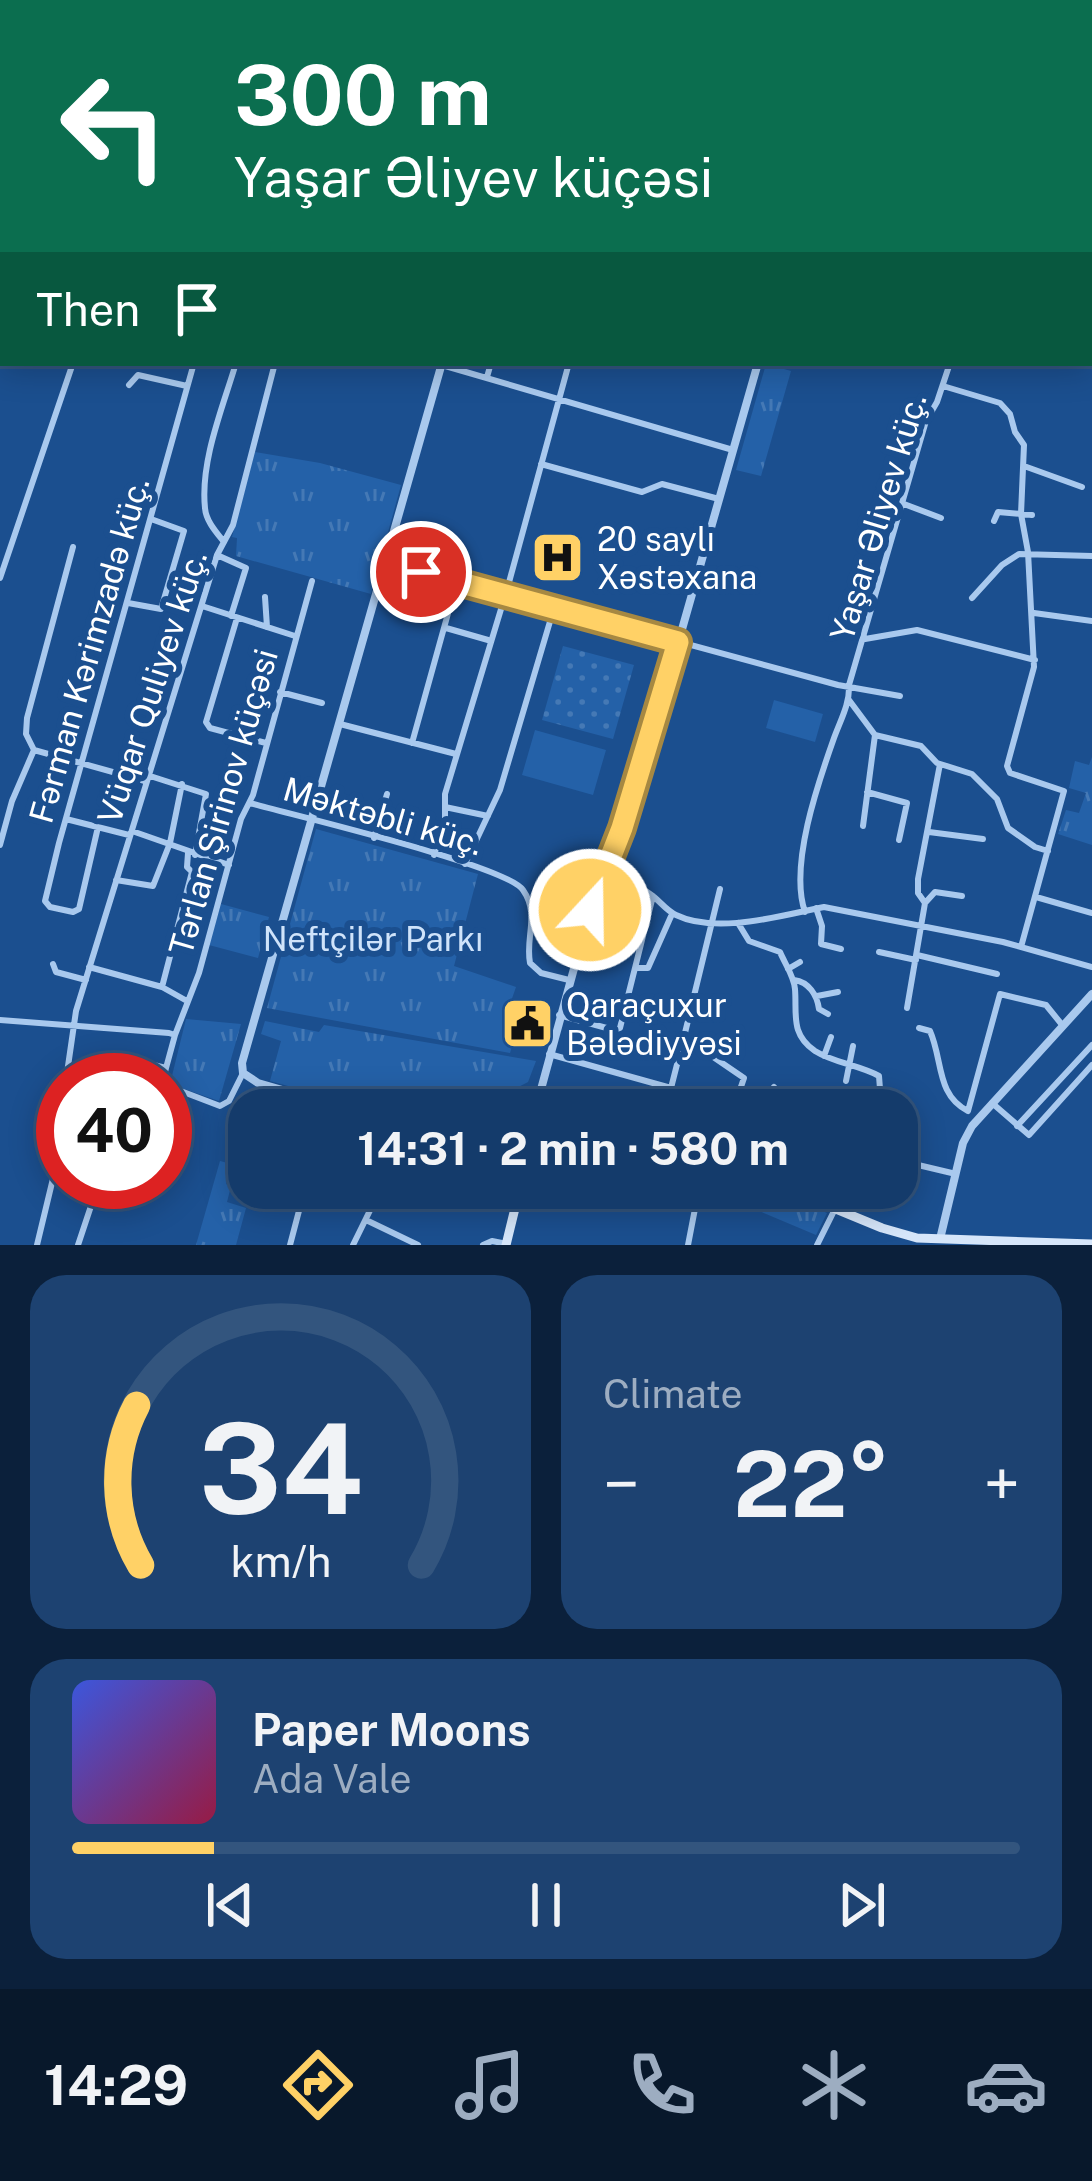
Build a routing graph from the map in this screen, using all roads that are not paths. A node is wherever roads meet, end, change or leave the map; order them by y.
1 (72, 366) edge
2 (193, 366) edge
3 (235, 366) edge
4 (273, 366) edge
5 (439, 366) edge
6 (447, 366) edge
7 (490, 366) edge
8 (568, 366) edge
9 (757, 366) edge
10 (949, 366) edge
11 (487, 377) junction
12 (129, 385) dead end
13 (187, 386) junction
14 (943, 386) junction
15 (560, 397) junction
16 (733, 450) junction
17 (541, 464) junction
18 (1024, 466) junction
19 (1082, 487) dead end
20 (719, 500) junction
21 (904, 504) junction
22 (1022, 514) junction
23 (1032, 515) dead end
24 (941, 518) dead end
25 (152, 519) junction
26 (994, 521) dead end
27 (224, 542) junction
28 (73, 548) dead end
29 (1028, 552) junction
30 (217, 555) junction
31 (1092, 556) edge
32 (386, 562) junction
33 (0, 578) edge
34 (312, 581) dead end
35 (457, 581) junction
36 (505, 594) junction
37 (265, 597) dead end
38 (972, 598) dead end
39 (128, 603) junction
40 (202, 606) junction
41 (554, 608) junction
42 (1034, 613) junction
43 (234, 617) junction
44 (1092, 621) edge
45 (267, 627) junction
46 (446, 628) junction
47 (296, 636) junction
48 (866, 639) junction
49 (489, 640) junction
50 (678, 642) junction
51 (1035, 660) junction
52 (849, 685) junction
53 (280, 692) junction
54 (900, 696) dead end
55 (848, 700) junction
56 (322, 703) dead end
57 (340, 724) junction
58 (875, 735) junction
59 (412, 742) junction
60 (266, 743) junction
61 (34, 750) junction
62 (456, 754) junction
63 (81, 763) junction
64 (940, 764) junction
65 (146, 778) junction
66 (182, 784) junction
67 (867, 792) junction
68 (387, 794) dead end
69 (0, 799) edge
70 (12, 801) junction
71 (250, 802) junction
72 (445, 807) junction
73 (488, 816) junction
74 (66, 819) junction
75 (312, 820) junction
76 (863, 826) dead end
77 (98, 827) junction
78 (929, 832) junction
79 (130, 833) junction
80 (374, 838) junction
81 (983, 839) dead end
82 (898, 840) dead end
83 (170, 843) junction
84 (0, 845) edge
85 (1048, 851) junction
86 (191, 854) junction
87 (434, 855) junction
88 (465, 864) junction
89 (229, 865) junction
90 (603, 875) junction
91 (116, 880) junction
92 (720, 889) dead end
93 (653, 896) junction
94 (962, 896) dead end
95 (1036, 897) junction
96 (925, 903) junction
97 (816, 908) junction
98 (805, 912) junction
99 (1092, 913) edge
100 (672, 914) junction
101 (738, 922) junction
102 (711, 923) junction
103 (922, 925) junction
104 (1021, 947) junction
105 (841, 949) dead end
106 (879, 952) dead end
107 (916, 957) junction
108 (800, 962) dead end
109 (53, 964) dead end
110 (89, 967) junction
111 (635, 968) junction
112 (1092, 968) edge
113 (788, 969) junction
114 (997, 974) dead end
115 (86, 980) junction
116 (569, 980) junction
117 (794, 980) junction
118 (162, 986) junction
119 (838, 992) dead end
120 (1092, 994) edge
121 (817, 996) junction
122 (188, 1001) junction
123 (1083, 1003) junction
124 (907, 1008) dead end
125 (1092, 1011) edge
126 (828, 1014) dead end
127 (560, 1015) junction
128 (0, 1020) edge
129 (75, 1025) junction
130 (1063, 1026) junction
131 (919, 1028) dead end
132 (175, 1035) junction
133 (684, 1037) junction
134 (831, 1037) dead end
135 (1092, 1045) edge
136 (853, 1046) dead end
137 (70, 1053) edge
138 (170, 1053) edge
139 (549, 1054) junction
140 (824, 1056) junction
141 (849, 1062) junction
142 (1092, 1066) edge
143 (243, 1073) junction
144 (846, 1081) dead end
145 (671, 1088) joint
146 (276, 1089) edge
147 (541, 1089) edge
148 (741, 1089) edge
149 (880, 1089) dead end
150 (192, 1094) edge
151 (992, 1103) junction
152 (968, 1112) junction
153 (976, 1121) junction
154 (1017, 1126) junction
155 (918, 1165) edge
156 (956, 1174) junction
157 (46, 1209) edge
158 (90, 1209) edge
159 (299, 1209) edge
160 (371, 1209) edge
161 (515, 1209) edge
162 (695, 1209) edge
163 (835, 1209) joint
164 (366, 1220) junction
165 (940, 1243) edge
166 (1087, 1244) edge
167 (37, 1245) edge
168 (78, 1245) edge
169 (290, 1245) edge
170 (353, 1245) edge
171 (418, 1245) edge
172 (483, 1245) edge
173 (507, 1245) edge
174 (688, 1245) edge
175 (818, 1245) edge

1 - 33 street
2 - 13 street, Fərman Kərimzadə küç.
3 - 27 street
4 - 27 street, Vüqar Quliyev küç.
5 - 32 street
6 - 11 street
7 - 11 street
8 - 15 street
9 - 16 street
10 - 14 street, Yaşar Əliyev küç.
11 - 15 street
12 - 13 street
13 - 25 street, Fərman Kərimzadə küç.
14 - 18 street
14 - 21 street, Yaşar Əliyev küç.
15 - 16 street
15 - 17 street
16 - 20 street
17 - 20 street
17 - 36 street
18 - 19 street
18 - 22 street
20 - 50 street
21 - 24 street
21 - 48 street, Yaşar Əliyev küç.
22 - 23 street
22 - 26 street
22 - 29 street
25 - 39 street, Fərman Kərimzadə küç.
25 - 39 street
27 - 30 street, Vüqar Quliyev küç.
28 - 61 street
29 - 31 street
29 - 38 street
29 - 42 street
30 - 40 street, Vüqar Quliyev küç.
30 - 43 street
32 - 35 street
32 - 57 street
34 - 47 street, Tərlan Şirinov küçəsi
35 - 36 street
35 - 46 street
36 - 41 street
36 - 49 street
37 - 45 street
39 - 63 street, Fərman Kərimzadə küç.
40 - 43 street
40 - 65 street, Vüqar Quliyev küç.
41 - 50 street
41 - 73 street
42 - 44 street
42 - 51 street
43 - 45 street
43 - 60 street
45 - 47 street
46 - 49 street
46 - 59 street
47 - 53 street, Tərlan Şirinov küçəsi
48 - 51 street
48 - 52 street, Yaşar Əliyev küç.
49 - 62 street
50 - 52 street
50 - 90 street
51 - 85 street
52 - 54 street
52 - 55 street, Yaşar Əliyev küç.
53 - 56 street
53 - 60 street, Tərlan Şirinov küçəsi
55 - 58 street
55 - 98 street, Yaşar Əliyev küç.
57 - 59 street
57 - 75 street
58 - 64 street
58 - 67 street
59 - 62 street
60 - 71 street, Tərlan Şirinov küçəsi
61 - 63 street
61 - 70 street
62 - 72 street
63 - 65 street
63 - 74 street, Fərman Kərimzadə küç.
64 - 78 street
64 - 85 street
65 - 66 street
65 - 79 street, Vüqar Quliyev küç.
66 - 83 street
66 - 86 street
67 - 76 street
67 - 82 street
68 - 80 street
69 - 70 street
70 - 84 street
71 - 75 street, Məktəbli küç.
71 - 89 street, Tərlan Şirinov küçəsi
72 - 73 street
72 - 87 street
73 - 88 street
74 - 77 street
74 - 77 street, Fərman Kərimzadə küç.
75 - 80 street, Məktəbli küç.
75 - 143 street
77 - 79 street
78 - 81 street
78 - 96 street
79 - 83 street
79 - 91 street, Vüqar Quliyev küç.
80 - 87 street, Məktəbli küç.
83 - 86 street
83 - 91 street
85 - 95 street
86 - 89 street
86 - 118 street
87 - 88 street, Məktəbli küç.
88 - 116 street, Məktəbli küç.
89 - 122 street, Tərlan Şirinov küçəsi
90 - 93 street
90 - 116 street
91 - 110 street, Vüqar Quliyev küç.
92 - 102 street
93 - 100 street
93 - 111 street
94 - 96 street
95 - 99 street
95 - 104 street
96 - 103 street
97 - 98 street
97 - 103 street
97 - 105 street
98 - 101 street
100 - 102 street
100 - 111 street
101 - 102 street
101 - 113 street
102 - 133 street
103 - 104 street
103 - 107 street
104 - 112 street
106 - 107 street
107 - 114 street
107 - 124 street
108 - 113 street
109 - 115 street
110 - 115 street, Vüqar Quliyev küç.
110 - 118 street
111 - 127 street
113 - 117 street
115 - 129 street, Vüqar Quliyev küç.
116 - 127 street
117 - 121 street
117 - 140 street
118 - 122 street
119 - 121 street
120 - 123 street
121 - 126 street
122 - 132 street, Tərlan Şirinov küçəsi
123 - 125 street
123 - 130 street
127 - 139 street
128 - 129 street
129 - 132 street
129 - 137 street
130 - 151 street
130 - 152 street
131 - 152 street
132 - 138 street, Tərlan Şirinov küçəsi
133 - 145 street
133 - 148 street
134 - 140 street
135 - 154 street
136 - 141 street
139 - 145 street
139 - 147 street
140 - 141 street
141 - 144 street
141 - 149 street
142 - 154 street
143 - 146 street
143 - 150 street
151 - 153 street
151 - 154 street
152 - 153 street
153 - 156 street
155 - 156 street
156 - 165 street
157 - 167 street
158 - 168 street
159 - 169 street
160 - 164 street
161 - 173 main road
162 - 174 street
163 - 165 main road
163 - 175 street
164 - 170 street
164 - 171 street
165 - 166 main road
172 - 173 street

